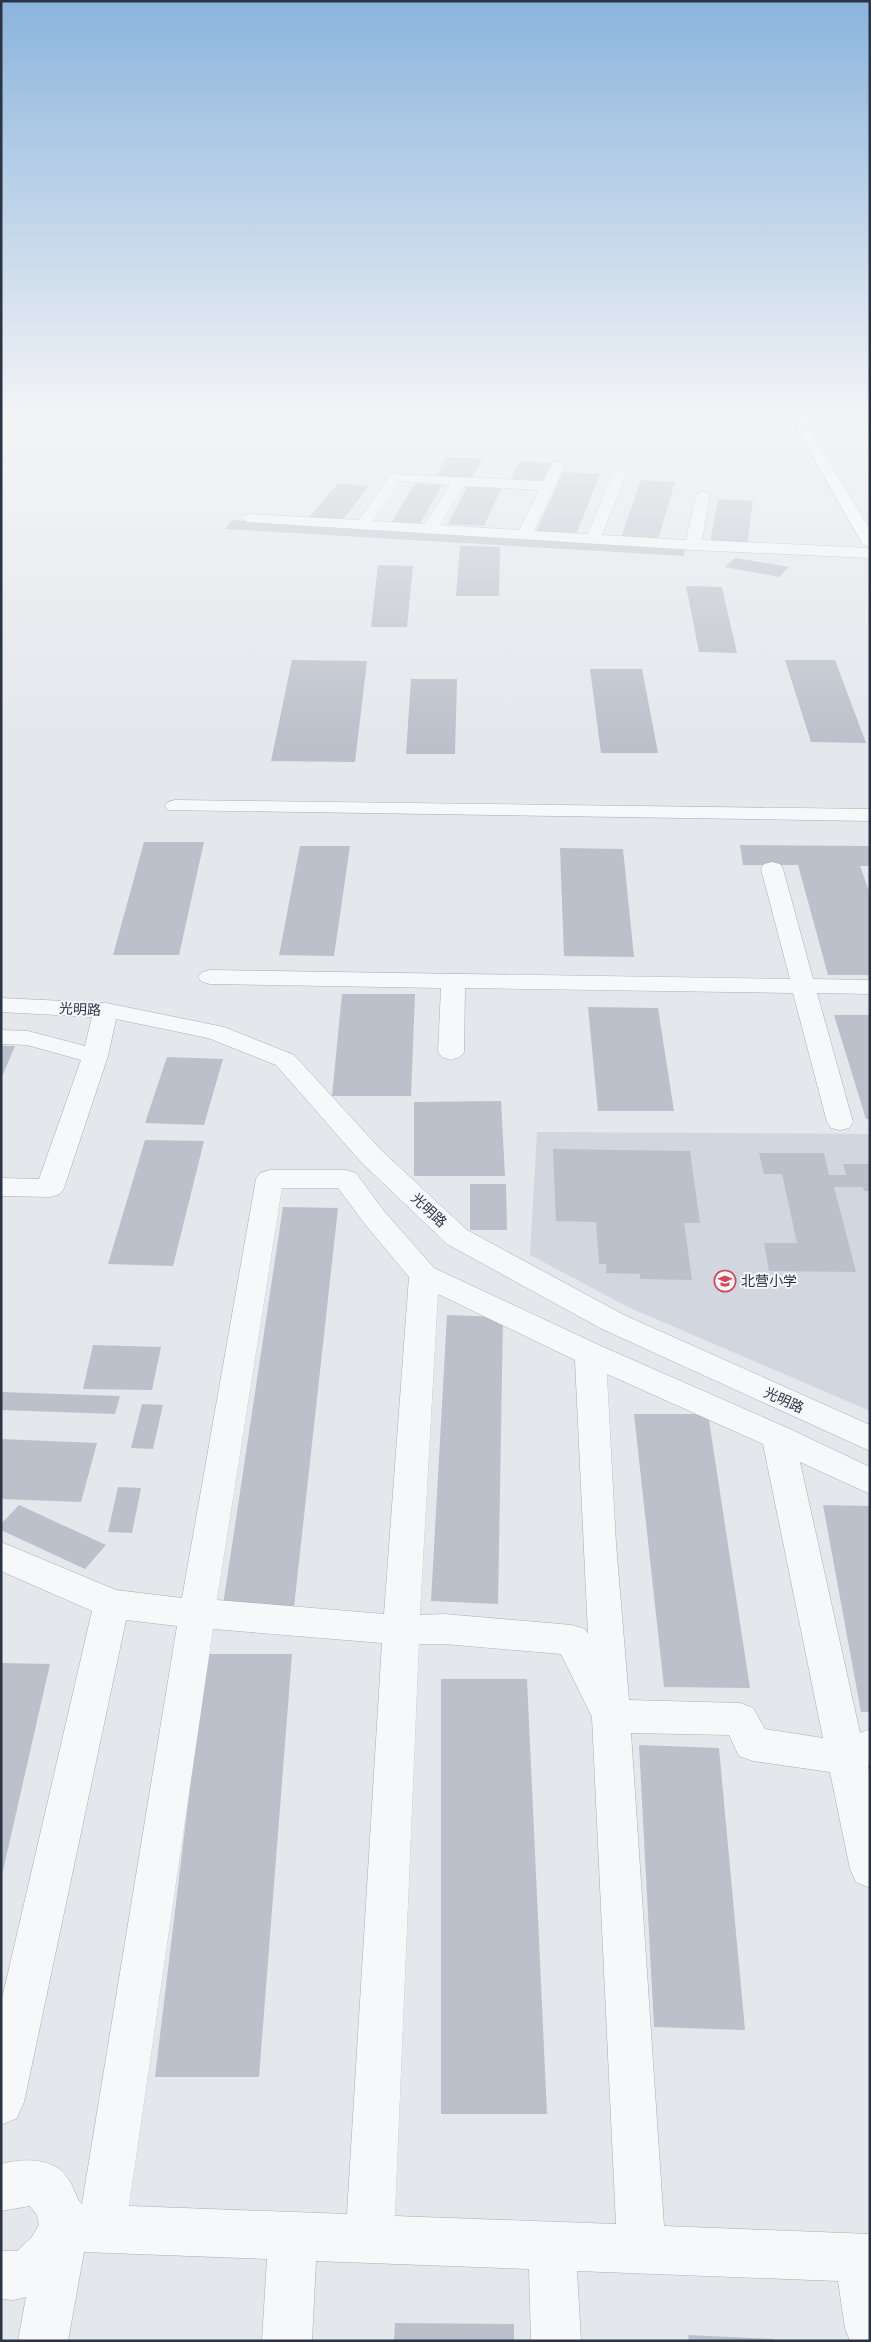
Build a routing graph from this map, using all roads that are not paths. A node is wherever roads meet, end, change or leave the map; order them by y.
1 (351, 524) edge
2 (433, 524) edge
3 (529, 524) edge
4 (599, 524) edge
5 (698, 524) edge
6 (858, 524) edge
7 (363, 525) joint
8 (430, 529) junction
9 (524, 535) junction
10 (593, 539) junction
11 (869, 544) edge
12 (694, 545) junction
13 (175, 806) dead end
14 (870, 815) edge
15 (772, 869) dead end
16 (210, 977) dead end
17 (454, 981) junction
18 (804, 986) junction
19 (870, 987) edge
20 (1, 1005) edge
21 (106, 1010) junction
22 (1, 1037) edge
23 (451, 1052) dead end
24 (95, 1056) junction
25 (840, 1122) dead end
26 (1, 1187) edge
27 (424, 1275) junction
28 (590, 1354) junction
29 (778, 1437) junction
30 (870, 1439) edge
31 (870, 1482) edge
32 (1, 1556) edge
33 (112, 1604) junction
34 (197, 1614) junction
35 (401, 1630) junction
36 (611, 1716) junction
37 (858, 1752) edge
38 (870, 1869) edge
39 (1, 2102) edge
40 (1, 2188) edge
41 (83, 2227) junction
42 (293, 2235) junction
43 (370, 2238) junction
44 (552, 2246) junction
45 (641, 2249) junction
46 (865, 2258) edge
47 (1, 2276) edge
48 (870, 2328) edge
49 (43, 2341) edge
50 (286, 2341) edge
51 (556, 2341) edge

1 - 7 street
2 - 8 street
3 - 9 street
4 - 10 street
5 - 12 street
6 - 11 main road
7 - 8 street
8 - 9 street
9 - 10 street
10 - 12 street
11 - 12 street
13 - 14 street
15 - 18 street
16 - 17 street
17 - 18 street
17 - 23 street
18 - 19 street
18 - 25 street
20 - 21 street, 光明路
21 - 24 street
21 - 30 street, 光明路
22 - 24 street
24 - 26 street
27 - 28 street
27 - 34 street
27 - 35 street
28 - 29 street
28 - 36 street
29 - 31 street
29 - 37 street
32 - 33 street
33 - 34 street
33 - 39 street
34 - 35 street
34 - 41 street
35 - 36 street
35 - 43 street
36 - 37 street
36 - 45 street
37 - 38 street
40 - 41 street
41 - 42 street
41 - 47 street
41 - 49 street
42 - 43 street
42 - 50 street
43 - 44 street
44 - 45 street
44 - 51 street
45 - 46 street
46 - 48 street

